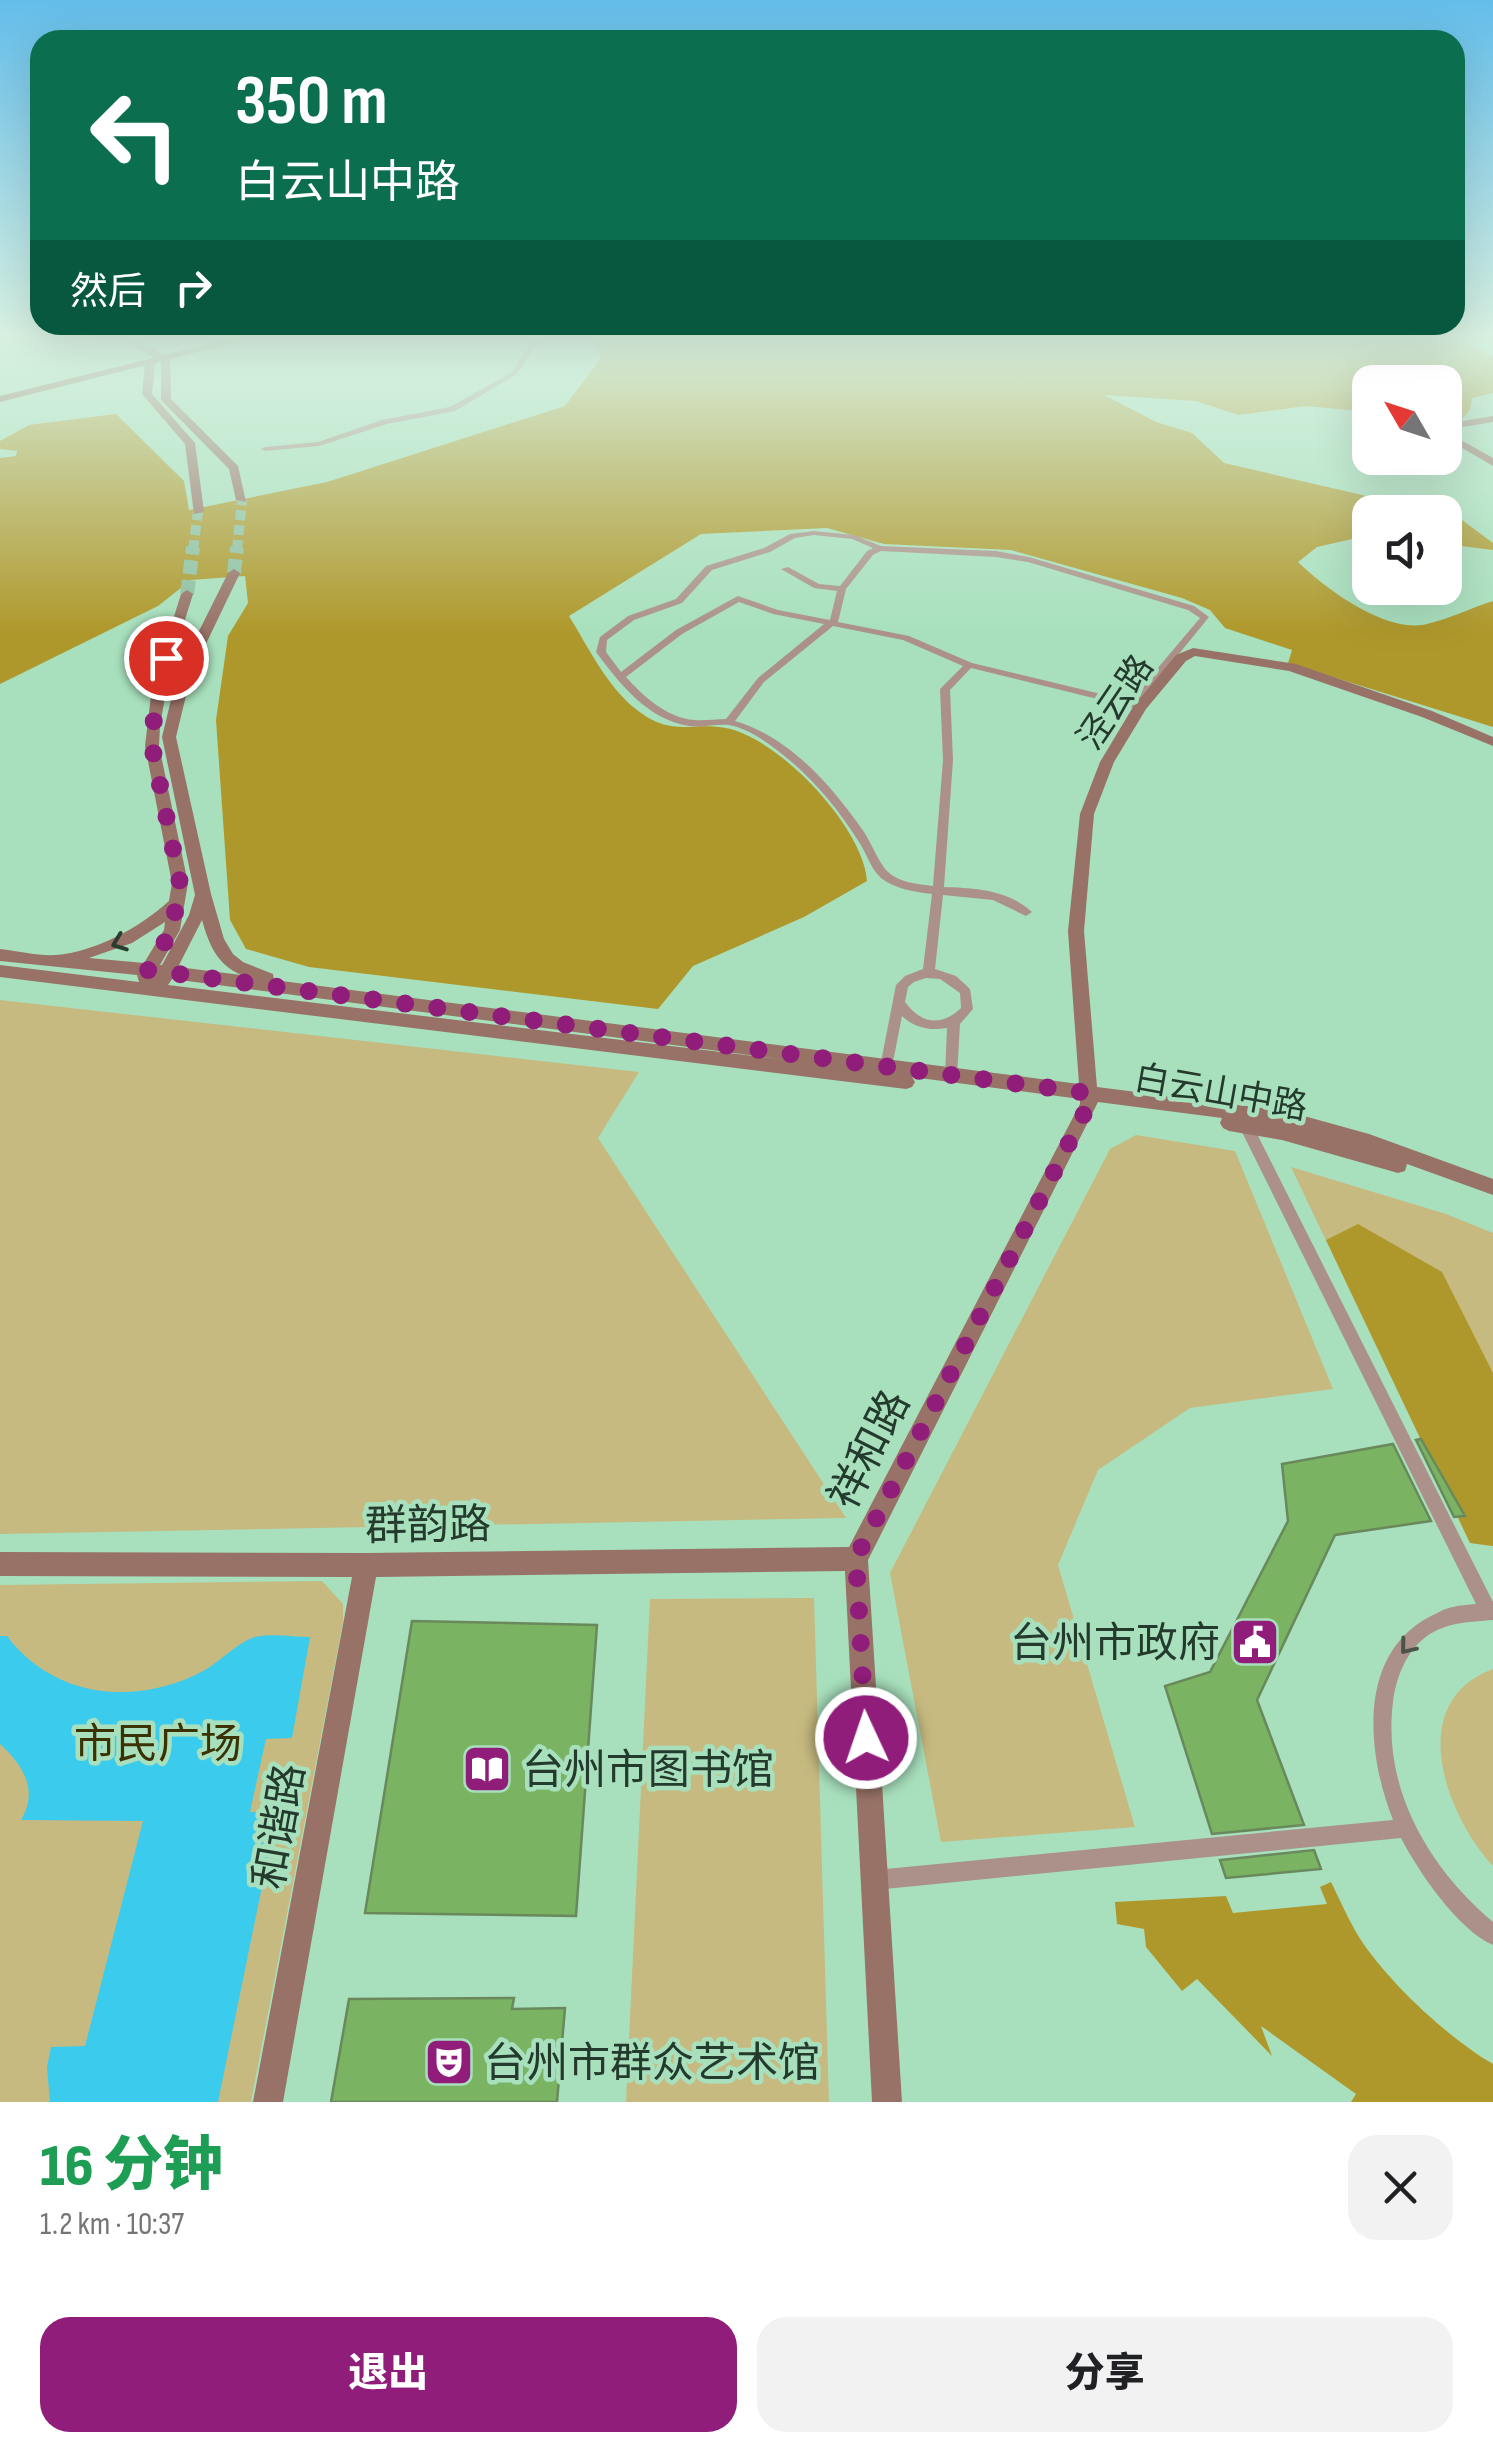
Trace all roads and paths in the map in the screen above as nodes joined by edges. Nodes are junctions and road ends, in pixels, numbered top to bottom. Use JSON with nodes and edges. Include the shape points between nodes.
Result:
{"nodes":[{"id":1,"x":184,"y":436,"type":"edge"},
{"id":2,"x":202,"y":436,"type":"edge"},
{"id":3,"x":343,"y":436,"type":"edge"},
{"id":4,"x":1462,"y":442,"type":"edge"},
{"id":5,"x":265,"y":449,"type":"dead end"},
{"id":6,"x":1493,"y":463,"type":"edge"},
{"id":7,"x":242,"y":500,"type":"tunnel mouth"},
{"id":8,"x":198,"y":512,"type":"tunnel mouth"},
{"id":9,"x":880,"y":548,"type":"junction"},
{"id":10,"x":785,"y":569,"type":"dead end"},
{"id":11,"x":234,"y":573,"type":"tunnel mouth"},
{"id":12,"x":842,"y":589,"type":"junction"},
{"id":13,"x":187,"y":594,"type":"tunnel mouth"},
{"id":14,"x":834,"y":621,"type":"junction"},
{"id":15,"x":969,"y":665,"type":"junction"},
{"id":16,"x":620,"y":677,"type":"junction"},
{"id":17,"x":1137,"y":705,"type":"junction"},
{"id":18,"x":730,"y":722,"type":"junction"},
{"id":19,"x":1493,"y":742,"type":"edge"},
{"id":20,"x":936,"y":888,"type":"junction"},
{"id":21,"x":203,"y":895,"type":"junction"},
{"id":22,"x":177,"y":904,"type":"junction"},
{"id":23,"x":1026,"y":912,"type":"dead end"},
{"id":24,"x":0,"y":955,"type":"edge"},
{"id":25,"x":51,"y":961,"type":"junction"},
{"id":26,"x":0,"y":971,"type":"edge"},
{"id":27,"x":158,"y":971,"type":"junction"},
{"id":28,"x":929,"y":973,"type":"junction"},
{"id":29,"x":136,"y":988,"type":"junction"},
{"id":30,"x":157,"y":990,"type":"junction"},
{"id":31,"x":360,"y":1000,"type":"junction"},
{"id":32,"x":899,"y":1002,"type":"junction"},
{"id":33,"x":954,"y":1022,"type":"junction"},
{"id":34,"x":886,"y":1068,"type":"junction"},
{"id":35,"x":952,"y":1076,"type":"junction"},
{"id":36,"x":1089,"y":1099,"type":"junction"},
{"id":37,"x":1246,"y":1126,"type":"junction"},
{"id":38,"x":1493,"y":1187,"type":"edge"},
{"id":39,"x":1493,"y":1198,"type":"edge"},
{"id":40,"x":856,"y":1558,"type":"junction"},
{"id":41,"x":0,"y":1564,"type":"edge"},
{"id":42,"x":366,"y":1565,"type":"junction"},
{"id":43,"x":1491,"y":1610,"type":"edge"},
{"id":44,"x":1406,"y":1828,"type":"junction"},
{"id":45,"x":874,"y":1880,"type":"junction"},
{"id":46,"x":1493,"y":1934,"type":"edge"},
{"id":47,"x":268,"y":2102,"type":"edge"},
{"id":48,"x":887,"y":2102,"type":"edge"}],
"edges":[{"from":1,"to":8,"type":"main road"},
{"from":2,"to":7,"type":"main road","via":[[234,468]]},
{"from":3,"to":5,"type":"street"},
{"from":4,"to":6,"type":"main road"},
{"from":9,"to":12,"type":"street"},
{"from":9,"to":16,"type":"street","via":[[854,536],[814,533],[709,568],[678,601],[631,618],[603,638],[600,652]]},
{"from":9,"to":17,"type":"street","via":[[1030,560],[1191,608],[1205,618]]},
{"from":10,"to":12,"type":"street","via":[[817,586]]},
{"from":11,"to":21,"type":"main road","via":[[184,676],[169,738]]},
{"from":12,"to":14,"type":"street"},
{"from":13,"to":22,"type":"main road","via":[[156,689],[152,725],[180,883]]},
{"from":14,"to":15,"type":"street","via":[[920,642]]},
{"from":14,"to":16,"type":"street","via":[[738,599],[679,632]]},
{"from":14,"to":18,"type":"street","via":[[761,680]]},
{"from":15,"to":17,"type":"street"},
{"from":15,"to":20,"type":"street","via":[[945,689],[946,825]]},
{"from":16,"to":18,"type":"street","via":[[668,715],[690,724]]},
{"from":17,"to":19,"type":"main road","name":"泾云路","via":[[1192,652],[1291,667]]},
{"from":17,"to":36,"type":"main road","name":"泾云路","via":[[1086,814],[1080,862],[1076,931]]},
{"from":18,"to":20,"type":"street","via":[[774,743],[822,787],[893,881]]},
{"from":20,"to":23,"type":"street","via":[[986,894]]},
{"from":20,"to":28,"type":"street"},
{"from":21,"to":27,"type":"main road","via":[[197,915]]},
{"from":21,"to":31,"type":"main road","via":[[215,942],[238,969]]},
{"from":22,"to":25,"type":"main road","one_way":true,"via":[[125,942]]},
{"from":22,"to":27,"type":"main road"},
{"from":24,"to":25,"type":"main road","name":"白云山中路"},
{"from":25,"to":27,"type":"main road","name":"白云山中路"},
{"from":26,"to":29,"type":"main road","name":"白云山中路"},
{"from":27,"to":29,"type":"main road"},
{"from":27,"to":30,"type":"main road"},
{"from":27,"to":31,"type":"main road","name":"白云山中路"},
{"from":28,"to":32,"type":"street","via":[[908,979]]},
{"from":28,"to":33,"type":"street","via":[[951,978],[966,992],[967,1009]]},
{"from":29,"to":30,"type":"main road","name":"白云山中路"},
{"from":30,"to":36,"type":"main road","name":"白云山中路"},
{"from":31,"to":34,"type":"main road","name":"白云山中路"},
{"from":32,"to":33,"type":"street","via":[[920,1023]]},
{"from":32,"to":34,"type":"street"},
{"from":33,"to":35,"type":"street"},
{"from":34,"to":35,"type":"main road","name":"白云山中路"},
{"from":35,"to":36,"type":"main road","name":"白云山中路"},
{"from":36,"to":37,"type":"main road","name":"白云山中路"},
{"from":36,"to":38,"type":"main road","name":"白云山中路","via":[[1286,1118]]},
{"from":36,"to":40,"type":"main road","name":"祥和路"},
{"from":37,"to":39,"type":"main road","name":"白云山中路","via":[[1382,1159]]},
{"from":37,"to":43,"type":"street"},
{"from":40,"to":42,"type":"main road","name":"群韵路"},
{"from":40,"to":45,"type":"main road","name":"祥和路"},
{"from":41,"to":42,"type":"main road","name":"群韵路"},
{"from":42,"to":47,"type":"main road","name":"和谐路"},
{"from":43,"to":44,"type":"street","one_way":true,"via":[[1462,1612],[1418,1633],[1389,1672],[1381,1744]]},
{"from":44,"to":45,"type":"street"},
{"from":44,"to":46,"type":"street","via":[[1447,1891]]},
{"from":45,"to":48,"type":"main road","name":"祥和路"}]}
